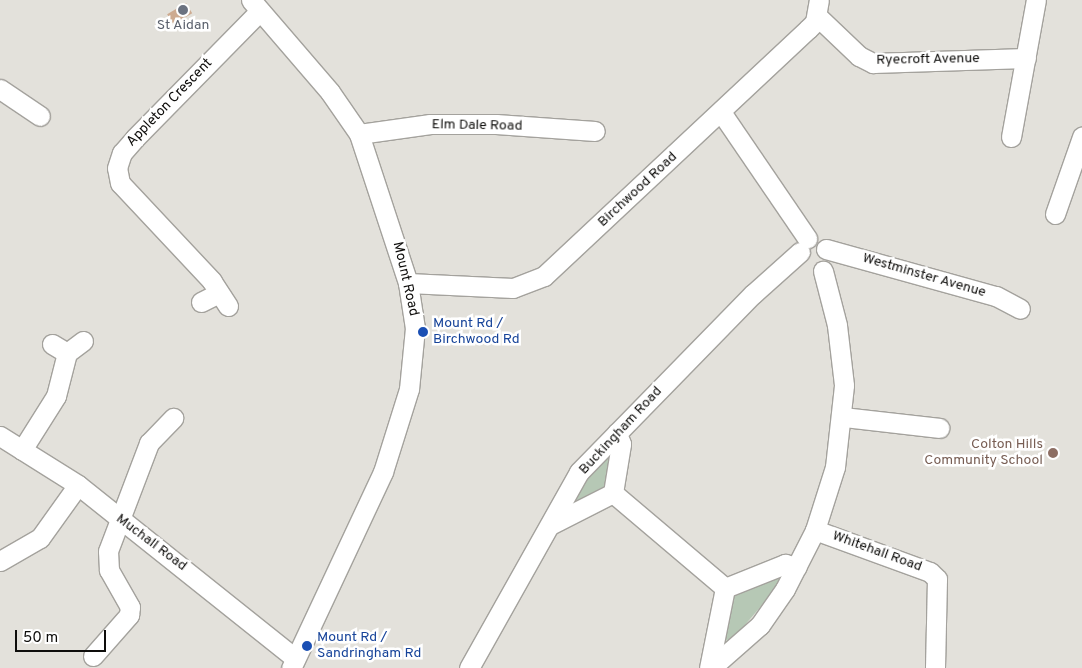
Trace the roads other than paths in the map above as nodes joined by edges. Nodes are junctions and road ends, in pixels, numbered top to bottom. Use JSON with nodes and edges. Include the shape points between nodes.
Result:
{"nodes":[{"id":1,"x":1036,"y":0,"type":"edge"},
{"id":2,"x":255,"y":6,"type":"edge"},
{"id":3,"x":818,"y":8,"type":"edge"},
{"id":4,"x":1026,"y":58,"type":"junction"},
{"id":5,"x":0,"y":88,"type":"edge"},
{"id":6,"x":721,"y":112,"type":"junction"},
{"id":7,"x":40,"y":116,"type":"dead end"},
{"id":8,"x":595,"y":131,"type":"dead end"},
{"id":9,"x":359,"y":134,"type":"junction"},
{"id":10,"x":1011,"y":136,"type":"dead end"},
{"id":11,"x":1082,"y":137,"type":"edge"},
{"id":12,"x":1055,"y":214,"type":"dead end"},
{"id":13,"x":803,"y":245,"type":"junction"},
{"id":14,"x":826,"y":249,"type":"junction"},
{"id":15,"x":822,"y":271,"type":"junction"},
{"id":16,"x":408,"y":283,"type":"junction"},
{"id":17,"x":202,"y":302,"type":"dead end"},
{"id":18,"x":1020,"y":309,"type":"dead end"},
{"id":19,"x":83,"y":340,"type":"dead end"},
{"id":20,"x":843,"y":417,"type":"junction"},
{"id":21,"x":173,"y":418,"type":"dead end"},
{"id":22,"x":939,"y":428,"type":"dead end"},
{"id":23,"x":617,"y":433,"type":"junction"},
{"id":24,"x":0,"y":436,"type":"edge"},
{"id":25,"x":22,"y":450,"type":"junction"},
{"id":26,"x":78,"y":485,"type":"junction"},
{"id":27,"x":612,"y":493,"type":"junction"},
{"id":28,"x":120,"y":520,"type":"junction"},
{"id":29,"x":550,"y":525,"type":"junction"},
{"id":30,"x":815,"y":530,"type":"junction"},
{"id":31,"x":0,"y":560,"type":"edge"},
{"id":32,"x":797,"y":567,"type":"junction"},
{"id":33,"x":725,"y":588,"type":"junction"},
{"id":34,"x":93,"y":656,"type":"dead end"},
{"id":35,"x":293,"y":663,"type":"edge"},
{"id":36,"x":469,"y":668,"type":"edge"},
{"id":37,"x":710,"y":668,"type":"edge"},
{"id":38,"x":934,"y":668,"type":"edge"}],
"edges":[{"from":1,"to":4,"type":"street"},
{"from":2,"to":9,"type":"street","name":"Mount Road","via":[[330,92]]},
{"from":2,"to":17,"type":"street","name":"Appleton Crescent","via":[[122,153],[117,168],[120,183],[224,299]]},
{"from":3,"to":4,"type":"street","name":"Ryecroft Avenue","via":[[859,56],[873,63]]},
{"from":3,"to":6,"type":"street","name":"Birchwood Road","via":[[808,29]]},
{"from":4,"to":10,"type":"street"},
{"from":5,"to":7,"type":"street"},
{"from":6,"to":13,"type":"street"},
{"from":6,"to":16,"type":"street","name":"Birchwood Road","via":[[544,276],[513,288]]},
{"from":8,"to":9,"type":"street","name":"Elm Dale Road","via":[[440,124]]},
{"from":9,"to":16,"type":"street","name":"Mount Road"},
{"from":11,"to":12,"type":"street"},
{"from":13,"to":14,"type":"street","name":"Westminster Avenue","via":[[821,241]]},
{"from":13,"to":15,"type":"street","via":[[809,268]]},
{"from":13,"to":23,"type":"street","name":"Buckingham Road"},
{"from":14,"to":15,"type":"street","via":[[828,263]]},
{"from":14,"to":18,"type":"street","name":"Westminster Avenue","via":[[996,296]]},
{"from":15,"to":20,"type":"street","via":[[837,325]]},
{"from":16,"to":35,"type":"street","name":"Mount Road","via":[[416,344],[402,417],[379,482]]},
{"from":19,"to":25,"type":"street","via":[[60,348],[56,396]]},
{"from":20,"to":22,"type":"street"},
{"from":20,"to":30,"type":"street","via":[[835,467]]},
{"from":21,"to":28,"type":"street","via":[[149,443]]},
{"from":23,"to":27,"type":"street","via":[[621,444]]},
{"from":23,"to":29,"type":"street","name":"Buckingham Road","via":[[579,472]]},
{"from":24,"to":25,"type":"street","name":"Muchall Road"},
{"from":25,"to":26,"type":"street","name":"Muchall Road"},
{"from":26,"to":28,"type":"street","name":"Muchall Road"},
{"from":26,"to":31,"type":"street","via":[[40,538]]},
{"from":27,"to":29,"type":"street"},
{"from":27,"to":33,"type":"street"},
{"from":28,"to":34,"type":"street","via":[[108,551],[110,570],[130,607],[129,615]]},
{"from":28,"to":35,"type":"street","name":"Muchall Road","via":[[218,594]]},
{"from":29,"to":36,"type":"street","name":"Buckingham Road"},
{"from":30,"to":32,"type":"street"},
{"from":30,"to":38,"type":"street","name":"Whitehall Road","via":[[930,572],[937,579]]},
{"from":32,"to":33,"type":"street","via":[[785,564]]},
{"from":32,"to":37,"type":"street","via":[[760,625]]},
{"from":33,"to":37,"type":"street"}]}
